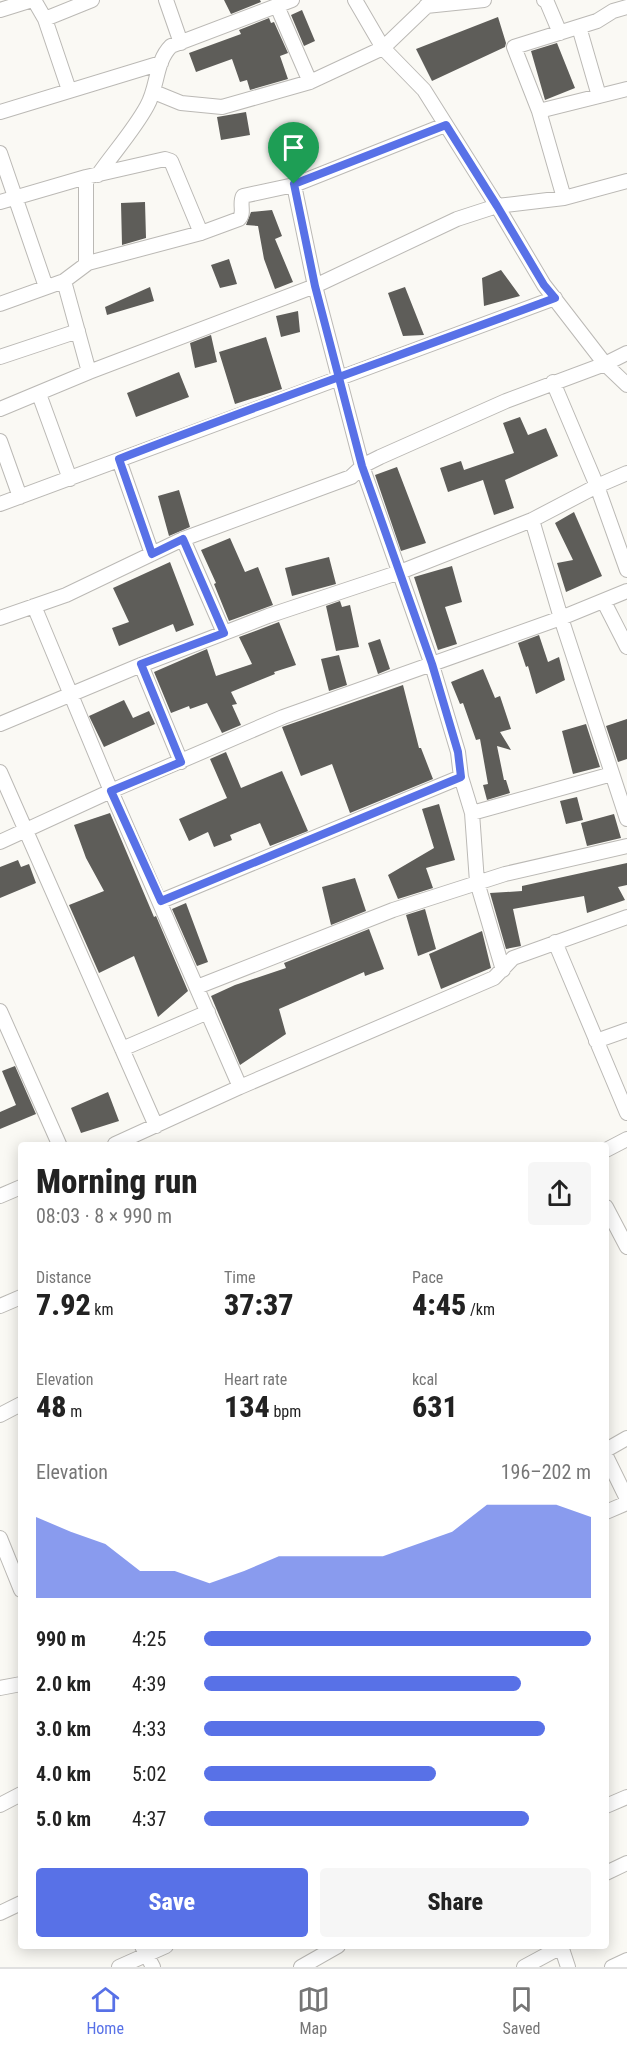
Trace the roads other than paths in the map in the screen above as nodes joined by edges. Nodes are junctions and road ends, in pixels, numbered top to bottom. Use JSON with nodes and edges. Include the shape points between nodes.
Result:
{"nodes":[{"id":1,"x":33,"y":0,"type":"edge"},
{"id":2,"x":92,"y":0,"type":"edge"},
{"id":3,"x":166,"y":0,"type":"edge"},
{"id":4,"x":292,"y":0,"type":"edge"},
{"id":5,"x":484,"y":0,"type":"edge"},
{"id":6,"x":544,"y":0,"type":"edge"},
{"id":7,"x":357,"y":1,"type":"edge"},
{"id":8,"x":430,"y":3,"type":"edge"},
{"id":9,"x":277,"y":6,"type":"junction"},
{"id":10,"x":627,"y":7,"type":"edge"},
{"id":11,"x":0,"y":10,"type":"edge"},
{"id":12,"x":45,"y":19,"type":"junction"},
{"id":13,"x":579,"y":27,"type":"junction"},
{"id":14,"x":560,"y":33,"type":"junction"},
{"id":15,"x":181,"y":43,"type":"junction"},
{"id":16,"x":383,"y":48,"type":"junction"},
{"id":17,"x":161,"y":63,"type":"junction"},
{"id":18,"x":310,"y":82,"type":"junction"},
{"id":19,"x":69,"y":90,"type":"junction"},
{"id":20,"x":627,"y":90,"type":"edge"},
{"id":21,"x":154,"y":92,"type":"junction"},
{"id":22,"x":600,"y":96,"type":"junction"},
{"id":23,"x":539,"y":111,"type":"junction"},
{"id":24,"x":0,"y":112,"type":"edge"},
{"id":25,"x":446,"y":125,"type":"junction"},
{"id":26,"x":0,"y":153,"type":"edge"},
{"id":27,"x":92,"y":176,"type":"junction"},
{"id":28,"x":627,"y":181,"type":"edge"},
{"id":29,"x":294,"y":184,"type":"junction"},
{"id":30,"x":15,"y":197,"type":"junction"},
{"id":31,"x":564,"y":198,"type":"junction"},
{"id":32,"x":0,"y":202,"type":"edge"},
{"id":33,"x":497,"y":206,"type":"junction"},
{"id":34,"x":201,"y":233,"type":"junction"},
{"id":35,"x":88,"y":263,"type":"junction"},
{"id":36,"x":64,"y":281,"type":"junction"},
{"id":37,"x":315,"y":286,"type":"junction"},
{"id":38,"x":45,"y":287,"type":"junction"},
{"id":39,"x":555,"y":298,"type":"junction"},
{"id":40,"x":0,"y":304,"type":"edge"},
{"id":41,"x":78,"y":331,"type":"junction"},
{"id":42,"x":627,"y":353,"type":"edge"},
{"id":43,"x":0,"y":357,"type":"edge"},
{"id":44,"x":605,"y":364,"type":"junction"},
{"id":45,"x":89,"y":372,"type":"junction"},
{"id":46,"x":339,"y":378,"type":"junction"},
{"id":47,"x":553,"y":382,"type":"junction"},
{"id":48,"x":627,"y":385,"type":"edge"},
{"id":49,"x":39,"y":394,"type":"junction"},
{"id":50,"x":0,"y":409,"type":"edge"},
{"id":51,"x":0,"y":441,"type":"edge"},
{"id":52,"x":119,"y":459,"type":"junction"},
{"id":53,"x":362,"y":466,"type":"junction"},
{"id":54,"x":627,"y":473,"type":"edge"},
{"id":55,"x":70,"y":479,"type":"junction"},
{"id":56,"x":597,"y":486,"type":"junction"},
{"id":57,"x":20,"y":497,"type":"junction"},
{"id":58,"x":0,"y":504,"type":"edge"},
{"id":59,"x":532,"y":520,"type":"junction"},
{"id":60,"x":183,"y":539,"type":"junction"},
{"id":61,"x":152,"y":554,"type":"junction"},
{"id":62,"x":627,"y":570,"type":"edge"},
{"id":63,"x":400,"y":572,"type":"junction"},
{"id":64,"x":627,"y":591,"type":"edge"},
{"id":65,"x":604,"y":602,"type":"junction"},
{"id":66,"x":34,"y":606,"type":"junction"},
{"id":67,"x":0,"y":618,"type":"edge"},
{"id":68,"x":561,"y":618,"type":"junction"},
{"id":69,"x":224,"y":633,"type":"junction"},
{"id":70,"x":627,"y":647,"type":"edge"},
{"id":71,"x":141,"y":664,"type":"junction"},
{"id":72,"x":432,"y":664,"type":"junction"},
{"id":73,"x":70,"y":694,"type":"junction"},
{"id":74,"x":0,"y":724,"type":"edge"},
{"id":75,"x":181,"y":762,"type":"junction"},
{"id":76,"x":0,"y":772,"type":"edge"},
{"id":77,"x":612,"y":774,"type":"junction"},
{"id":78,"x":461,"y":777,"type":"junction"},
{"id":79,"x":111,"y":791,"type":"junction"},
{"id":80,"x":472,"y":813,"type":"junction"},
{"id":81,"x":627,"y":819,"type":"edge"},
{"id":82,"x":25,"y":832,"type":"junction"},
{"id":83,"x":0,"y":842,"type":"edge"},
{"id":84,"x":627,"y":846,"type":"edge"},
{"id":85,"x":477,"y":882,"type":"junction"},
{"id":86,"x":161,"y":901,"type":"junction"},
{"id":87,"x":627,"y":917,"type":"edge"},
{"id":88,"x":555,"y":942,"type":"junction"},
{"id":89,"x":503,"y":970,"type":"junction"},
{"id":90,"x":197,"y":987,"type":"junction"},
{"id":91,"x":0,"y":1011,"type":"edge"},
{"id":92,"x":208,"y":1012,"type":"junction"},
{"id":93,"x":627,"y":1030,"type":"edge"},
{"id":94,"x":596,"y":1041,"type":"junction"},
{"id":95,"x":122,"y":1049,"type":"junction"},
{"id":96,"x":240,"y":1087,"type":"junction"},
{"id":97,"x":627,"y":1113,"type":"edge"},
{"id":98,"x":156,"y":1126,"type":"junction"},
{"id":99,"x":627,"y":1139,"type":"edge"},
{"id":100,"x":58,"y":1142,"type":"edge"},
{"id":101,"x":120,"y":1142,"type":"edge"},
{"id":102,"x":609,"y":1148,"type":"edge"},
{"id":103,"x":18,"y":1188,"type":"edge"},
{"id":104,"x":0,"y":1196,"type":"edge"},
{"id":105,"x":609,"y":1213,"type":"edge"},
{"id":106,"x":627,"y":1247,"type":"edge"},
{"id":107,"x":18,"y":1297,"type":"edge"},
{"id":108,"x":0,"y":1306,"type":"edge"},
{"id":109,"x":18,"y":1406,"type":"edge"},
{"id":110,"x":0,"y":1415,"type":"edge"},
{"id":111,"x":627,"y":1438,"type":"edge"},
{"id":112,"x":609,"y":1447,"type":"edge"},
{"id":113,"x":609,"y":1453,"type":"edge"},
{"id":114,"x":627,"y":1501,"type":"edge"},
{"id":115,"x":609,"y":1510,"type":"edge"},
{"id":116,"x":0,"y":1538,"type":"edge"},
{"id":117,"x":18,"y":1583,"type":"edge"},
{"id":118,"x":18,"y":1684,"type":"edge"},
{"id":119,"x":0,"y":1688,"type":"edge"},
{"id":120,"x":18,"y":1796,"type":"edge"},
{"id":121,"x":627,"y":1797,"type":"edge"},
{"id":122,"x":0,"y":1805,"type":"edge"},
{"id":123,"x":609,"y":1805,"type":"edge"},
{"id":124,"x":627,"y":1863,"type":"edge"},
{"id":125,"x":609,"y":1872,"type":"edge"},
{"id":126,"x":18,"y":1904,"type":"edge"},
{"id":127,"x":0,"y":1913,"type":"edge"},
{"id":128,"x":160,"y":1949,"type":"edge"},
{"id":129,"x":333,"y":1949,"type":"edge"},
{"id":130,"x":556,"y":1949,"type":"edge"},
{"id":131,"x":562,"y":1949,"type":"edge"},
{"id":132,"x":147,"y":1956,"type":"edge"},
{"id":133,"x":627,"y":1960,"type":"edge"},
{"id":134,"x":119,"y":1967,"type":"edge"},
{"id":135,"x":302,"y":1967,"type":"edge"},
{"id":136,"x":524,"y":1967,"type":"edge"},
{"id":137,"x":568,"y":1967,"type":"edge"},
{"id":138,"x":612,"y":1967,"type":"edge"}],
"edges":[{"from":1,"to":11,"type":"street"},
{"from":1,"to":12,"type":"street"},
{"from":2,"to":12,"type":"street"},
{"from":3,"to":15,"type":"street"},
{"from":4,"to":9,"type":"street"},
{"from":5,"to":8,"type":"street"},
{"from":6,"to":14,"type":"street"},
{"from":7,"to":16,"type":"street"},
{"from":8,"to":16,"type":"street"},
{"from":9,"to":15,"type":"street"},
{"from":9,"to":18,"type":"street"},
{"from":10,"to":13,"type":"street"},
{"from":12,"to":19,"type":"street"},
{"from":13,"to":14,"type":"street"},
{"from":13,"to":22,"type":"street"},
{"from":14,"to":23,"type":"street","via":[[514,47]]},
{"from":15,"to":17,"type":"street","via":[[171,46]]},
{"from":16,"to":18,"type":"street"},
{"from":16,"to":25,"type":"street","via":[[424,90]]},
{"from":17,"to":19,"type":"street"},
{"from":17,"to":21,"type":"street"},
{"from":18,"to":21,"type":"street","via":[[222,107],[181,103]]},
{"from":19,"to":24,"type":"street"},
{"from":20,"to":22,"type":"street"},
{"from":21,"to":27,"type":"street","via":[[147,107]]},
{"from":22,"to":23,"type":"street"},
{"from":23,"to":31,"type":"street"},
{"from":25,"to":29,"type":"street"},
{"from":25,"to":33,"type":"street"},
{"from":26,"to":30,"type":"street"},
{"from":27,"to":30,"type":"street"},
{"from":27,"to":34,"type":"street","via":[[168,159]]},
{"from":27,"to":35,"type":"street"},
{"from":28,"to":31,"type":"street"},
{"from":29,"to":34,"type":"street","via":[[243,196],[241,218]]},
{"from":29,"to":37,"type":"street"},
{"from":30,"to":32,"type":"street"},
{"from":30,"to":38,"type":"street"},
{"from":31,"to":33,"type":"street"},
{"from":33,"to":37,"type":"street","via":[[457,219]]},
{"from":33,"to":39,"type":"street"},
{"from":34,"to":35,"type":"street"},
{"from":35,"to":36,"type":"street"},
{"from":36,"to":38,"type":"street"},
{"from":36,"to":41,"type":"street"},
{"from":37,"to":45,"type":"street"},
{"from":37,"to":46,"type":"street"},
{"from":38,"to":40,"type":"street"},
{"from":39,"to":44,"type":"street"},
{"from":39,"to":46,"type":"street"},
{"from":41,"to":43,"type":"street"},
{"from":41,"to":45,"type":"street"},
{"from":42,"to":44,"type":"street"},
{"from":44,"to":47,"type":"street"},
{"from":44,"to":48,"type":"street"},
{"from":45,"to":49,"type":"street"},
{"from":46,"to":52,"type":"street"},
{"from":46,"to":53,"type":"street"},
{"from":47,"to":53,"type":"street"},
{"from":47,"to":56,"type":"street"},
{"from":49,"to":50,"type":"street"},
{"from":49,"to":55,"type":"street"},
{"from":51,"to":57,"type":"street"},
{"from":52,"to":55,"type":"street"},
{"from":52,"to":61,"type":"street"},
{"from":53,"to":60,"type":"street","via":[[351,477]]},
{"from":53,"to":63,"type":"street"},
{"from":54,"to":56,"type":"street"},
{"from":55,"to":57,"type":"street"},
{"from":56,"to":59,"type":"street"},
{"from":56,"to":62,"type":"street"},
{"from":57,"to":58,"type":"street"},
{"from":59,"to":63,"type":"street"},
{"from":59,"to":68,"type":"street"},
{"from":60,"to":61,"type":"street"},
{"from":60,"to":69,"type":"street"},
{"from":61,"to":66,"type":"street"},
{"from":63,"to":69,"type":"street"},
{"from":63,"to":72,"type":"street"},
{"from":64,"to":65,"type":"street"},
{"from":65,"to":68,"type":"street"},
{"from":65,"to":70,"type":"street"},
{"from":66,"to":67,"type":"street"},
{"from":66,"to":73,"type":"street"},
{"from":68,"to":72,"type":"street"},
{"from":68,"to":77,"type":"street"},
{"from":69,"to":71,"type":"street"},
{"from":71,"to":73,"type":"street"},
{"from":71,"to":75,"type":"street"},
{"from":72,"to":75,"type":"street","via":[[284,717]]},
{"from":72,"to":78,"type":"street","via":[[458,752]]},
{"from":73,"to":74,"type":"street"},
{"from":73,"to":79,"type":"street"},
{"from":75,"to":79,"type":"street"},
{"from":76,"to":82,"type":"street"},
{"from":77,"to":80,"type":"street"},
{"from":77,"to":81,"type":"street"},
{"from":78,"to":80,"type":"street"},
{"from":78,"to":86,"type":"street"},
{"from":79,"to":82,"type":"street"},
{"from":79,"to":86,"type":"street"},
{"from":80,"to":85,"type":"street"},
{"from":82,"to":83,"type":"street"},
{"from":82,"to":95,"type":"street"},
{"from":84,"to":85,"type":"street"},
{"from":85,"to":89,"type":"street"},
{"from":85,"to":90,"type":"street","via":[[393,910]]},
{"from":86,"to":90,"type":"street"},
{"from":87,"to":88,"type":"street"},
{"from":88,"to":89,"type":"street","via":[[513,958]]},
{"from":88,"to":94,"type":"street"},
{"from":89,"to":96,"type":"street","via":[[494,978]]},
{"from":90,"to":92,"type":"street"},
{"from":91,"to":100,"type":"street"},
{"from":92,"to":95,"type":"street"},
{"from":92,"to":96,"type":"street"},
{"from":93,"to":94,"type":"street"},
{"from":94,"to":97,"type":"street"},
{"from":95,"to":98,"type":"street"},
{"from":96,"to":98,"type":"street"},
{"from":98,"to":101,"type":"street"},
{"from":99,"to":102,"type":"street"},
{"from":103,"to":104,"type":"street"},
{"from":105,"to":106,"type":"street"},
{"from":107,"to":108,"type":"street"},
{"from":109,"to":110,"type":"street"},
{"from":111,"to":112,"type":"street"},
{"from":113,"to":114,"type":"street"},
{"from":114,"to":115,"type":"street"},
{"from":116,"to":117,"type":"street"},
{"from":118,"to":119,"type":"street"},
{"from":120,"to":122,"type":"street"},
{"from":121,"to":123,"type":"street"},
{"from":124,"to":125,"type":"street"},
{"from":126,"to":127,"type":"street"},
{"from":128,"to":132,"type":"street"},
{"from":129,"to":135,"type":"street"},
{"from":130,"to":136,"type":"street"},
{"from":131,"to":137,"type":"street"},
{"from":132,"to":134,"type":"street"},
{"from":133,"to":138,"type":"street"}]}
